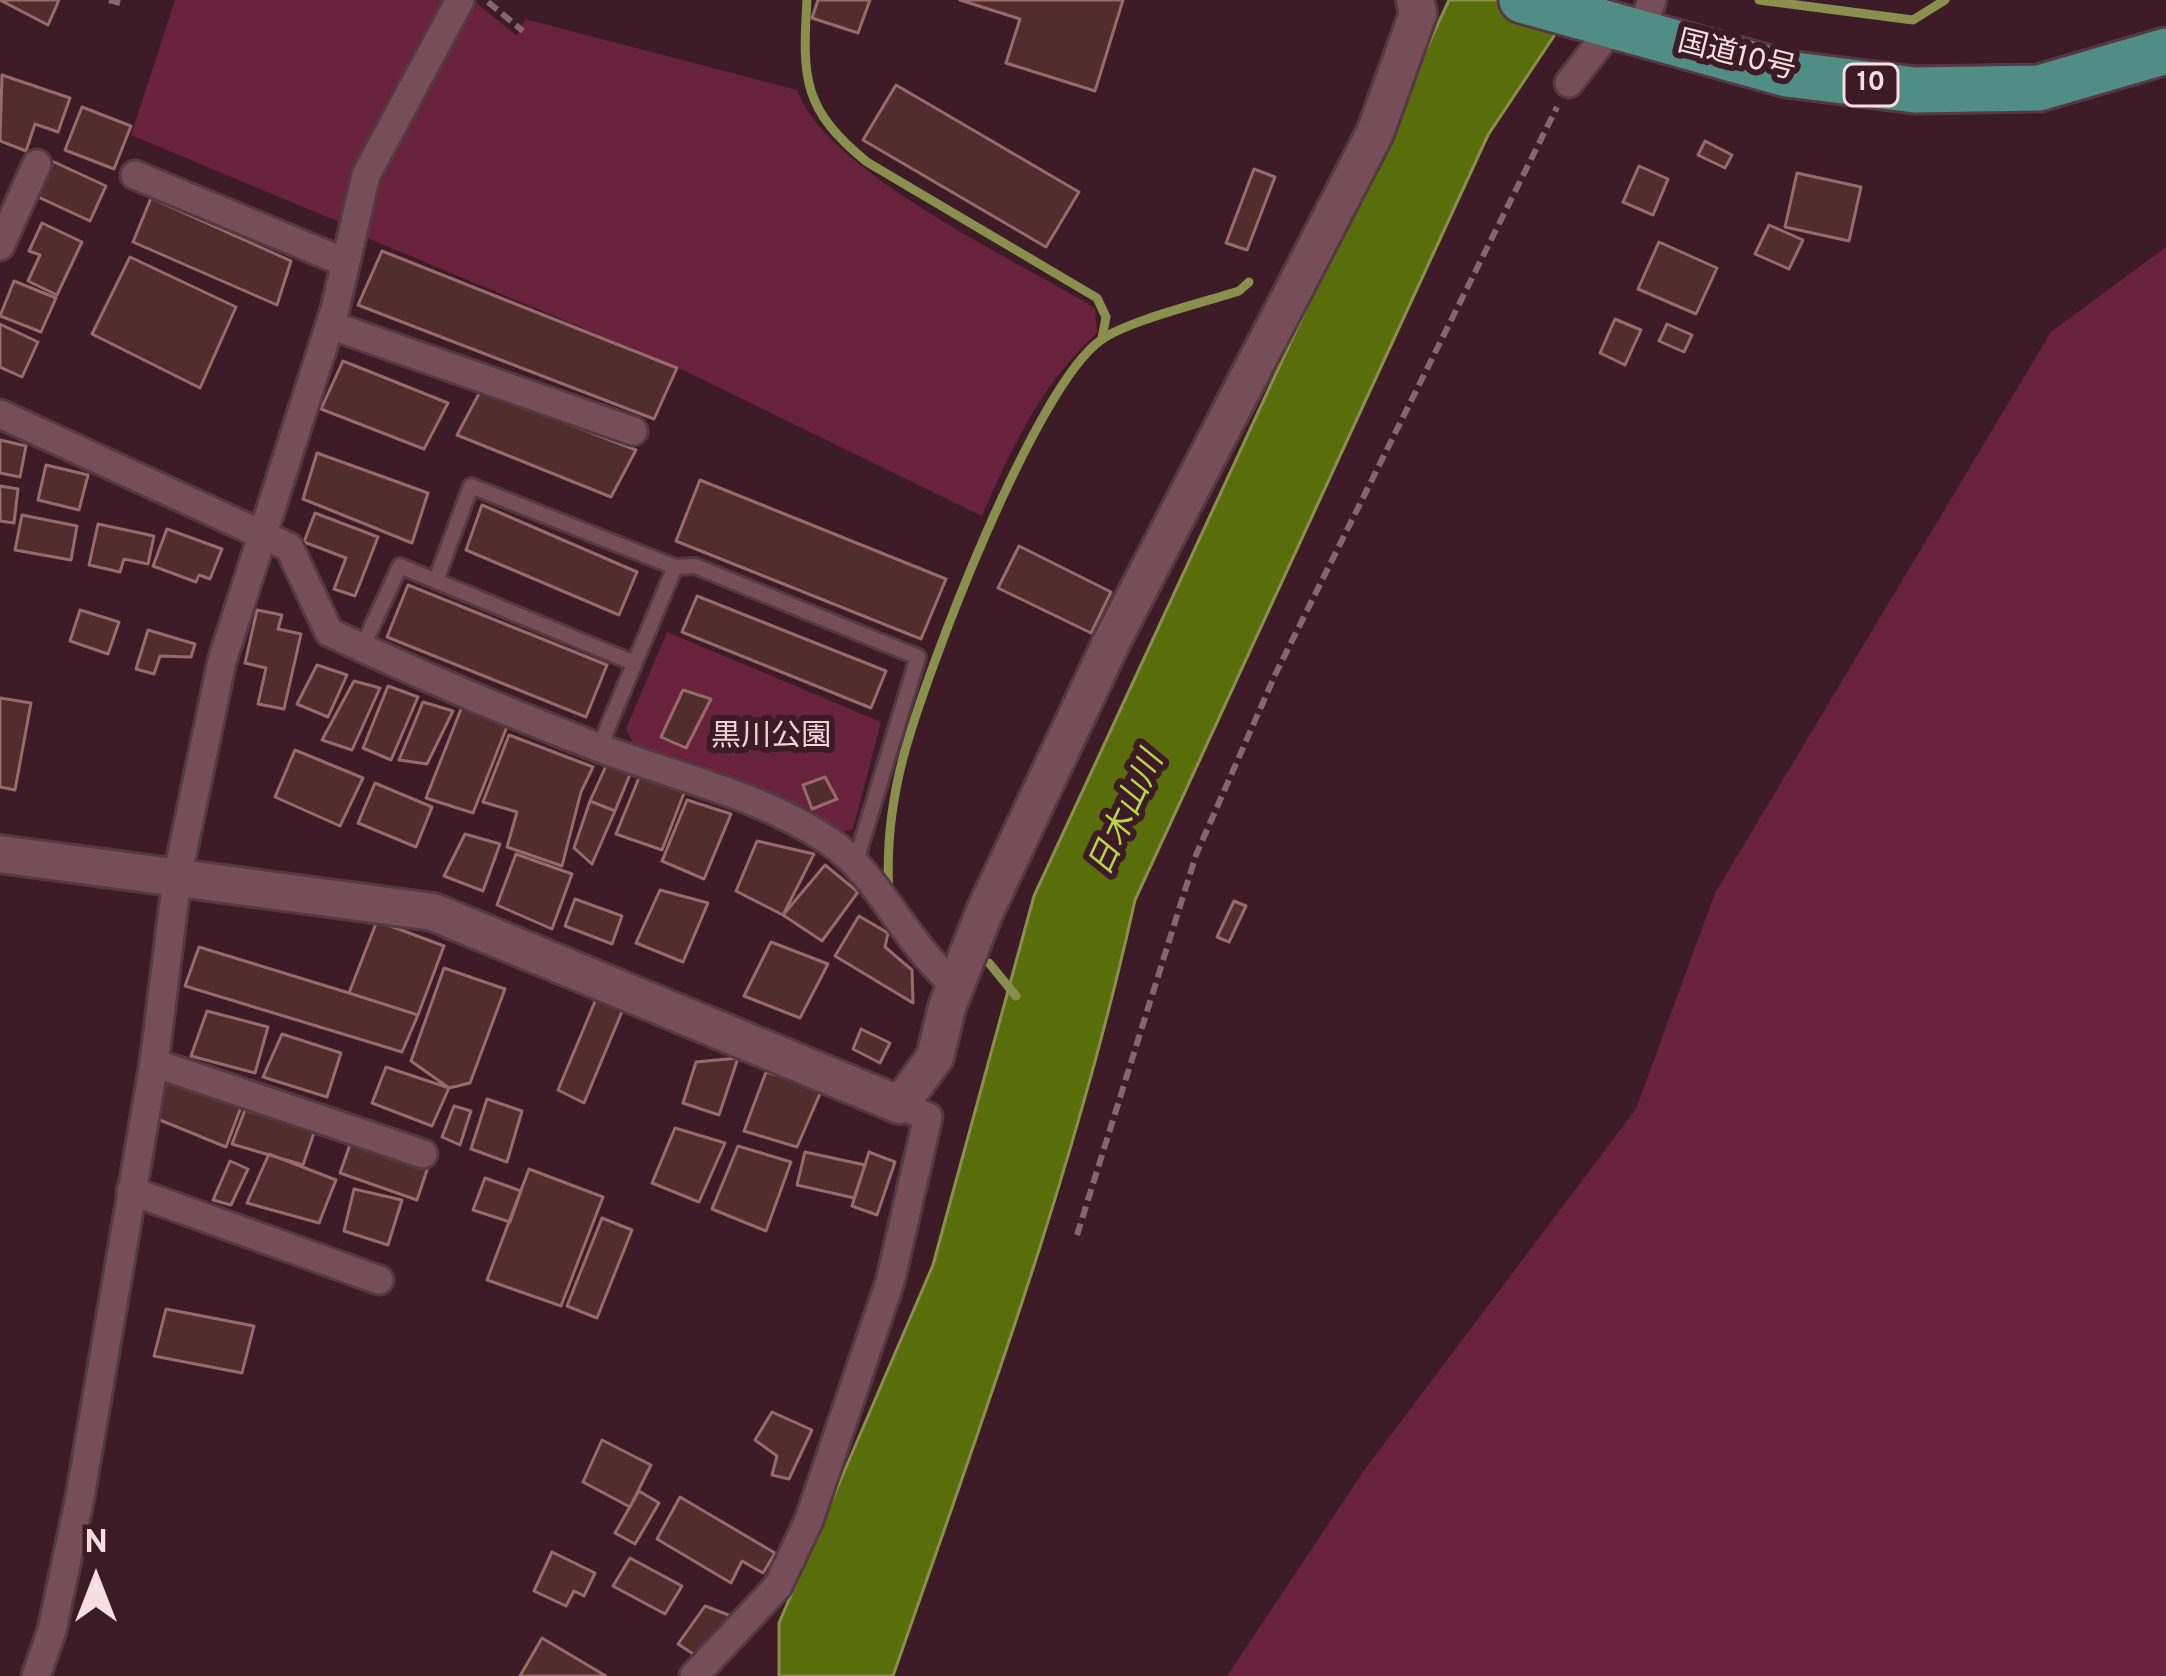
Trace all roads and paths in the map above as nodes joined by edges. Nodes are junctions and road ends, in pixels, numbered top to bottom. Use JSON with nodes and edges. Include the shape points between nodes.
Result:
{"nodes":[{"id":1,"x":109,"y":0,"type":"edge"},
{"id":2,"x":460,"y":0,"type":"edge"},
{"id":3,"x":485,"y":0,"type":"edge"},
{"id":4,"x":1415,"y":0,"type":"edge"},
{"id":5,"x":1522,"y":0,"type":"edge"},
{"id":6,"x":121,"y":3,"type":"dead end"},
{"id":7,"x":1621,"y":18,"type":"edge"},
{"id":8,"x":523,"y":31,"type":"dead end"},
{"id":9,"x":2166,"y":51,"type":"edge"},
{"id":10,"x":1570,"y":82,"type":"joint"},
{"id":11,"x":37,"y":164,"type":"dead end"},
{"id":12,"x":135,"y":175,"type":"dead end"},
{"id":13,"x":0,"y":246,"type":"edge"},
{"id":14,"x":344,"y":262,"type":"junction"},
{"id":15,"x":330,"y":325,"type":"junction"},
{"id":16,"x":0,"y":414,"type":"edge"},
{"id":17,"x":633,"y":431,"type":"dead end"},
{"id":18,"x":260,"y":530,"type":"junction"},
{"id":19,"x":675,"y":567,"type":"junction"},
{"id":20,"x":436,"y":580,"type":"junction"},
{"id":21,"x":362,"y":648,"type":"junction"},
{"id":22,"x":634,"y":663,"type":"junction"},
{"id":23,"x":598,"y":748,"type":"junction"},
{"id":24,"x":0,"y":854,"type":"edge"},
{"id":25,"x":856,"y":860,"type":"junction"},
{"id":26,"x":177,"y":878,"type":"junction"},
{"id":27,"x":955,"y":985,"type":"junction"},
{"id":28,"x":154,"y":1063,"type":"junction"},
{"id":29,"x":900,"y":1105,"type":"junction"},
{"id":30,"x":423,"y":1154,"type":"dead end"},
{"id":31,"x":131,"y":1191,"type":"junction"},
{"id":32,"x":1077,"y":1235,"type":"dead end"},
{"id":33,"x":379,"y":1280,"type":"dead end"},
{"id":34,"x":36,"y":1676,"type":"edge"},
{"id":35,"x":694,"y":1676,"type":"edge"}],
"edges":[{"from":1,"to":6,"type":"path"},
{"from":2,"to":14,"type":"street","via":[[366,175]]},
{"from":3,"to":8,"type":"path"},
{"from":4,"to":27,"type":"street","via":[[1418,14],[1376,133],[1121,622]]},
{"from":5,"to":7,"type":"highway","name":"国道10号","number":"10"},
{"from":7,"to":9,"type":"highway","name":"国道10号","number":"10","via":[[1787,74],[1915,90],[2038,88]]},
{"from":7,"to":10,"type":"street"},
{"from":10,"to":32,"type":"path","via":[[1275,675],[1196,856]]},
{"from":11,"to":13,"type":"street"},
{"from":12,"to":14,"type":"street"},
{"from":14,"to":15,"type":"street"},
{"from":15,"to":17,"type":"street"},
{"from":15,"to":18,"type":"street"},
{"from":16,"to":18,"type":"street"},
{"from":18,"to":21,"type":"street","via":[[289,547],[329,632]]},
{"from":18,"to":26,"type":"street","via":[[222,661]]},
{"from":19,"to":20,"type":"lane","via":[[471,486]]},
{"from":19,"to":22,"type":"lane"},
{"from":19,"to":25,"type":"lane","via":[[694,566],[918,657]]},
{"from":20,"to":21,"type":"lane","via":[[400,566]]},
{"from":20,"to":22,"type":"lane"},
{"from":21,"to":23,"type":"street"},
{"from":22,"to":23,"type":"lane"},
{"from":23,"to":25,"type":"street","via":[[763,806]]},
{"from":24,"to":26,"type":"street"},
{"from":25,"to":27,"type":"street","via":[[898,927]]},
{"from":26,"to":28,"type":"street"},
{"from":26,"to":29,"type":"street","via":[[433,912]]},
{"from":27,"to":29,"type":"street","via":[[935,1058]]},
{"from":28,"to":30,"type":"street"},
{"from":28,"to":31,"type":"street"},
{"from":29,"to":35,"type":"street","via":[[928,1117],[919,1176],[858,1388],[778,1586]]},
{"from":31,"to":33,"type":"street"},
{"from":31,"to":34,"type":"street","via":[[80,1498]]}]}
